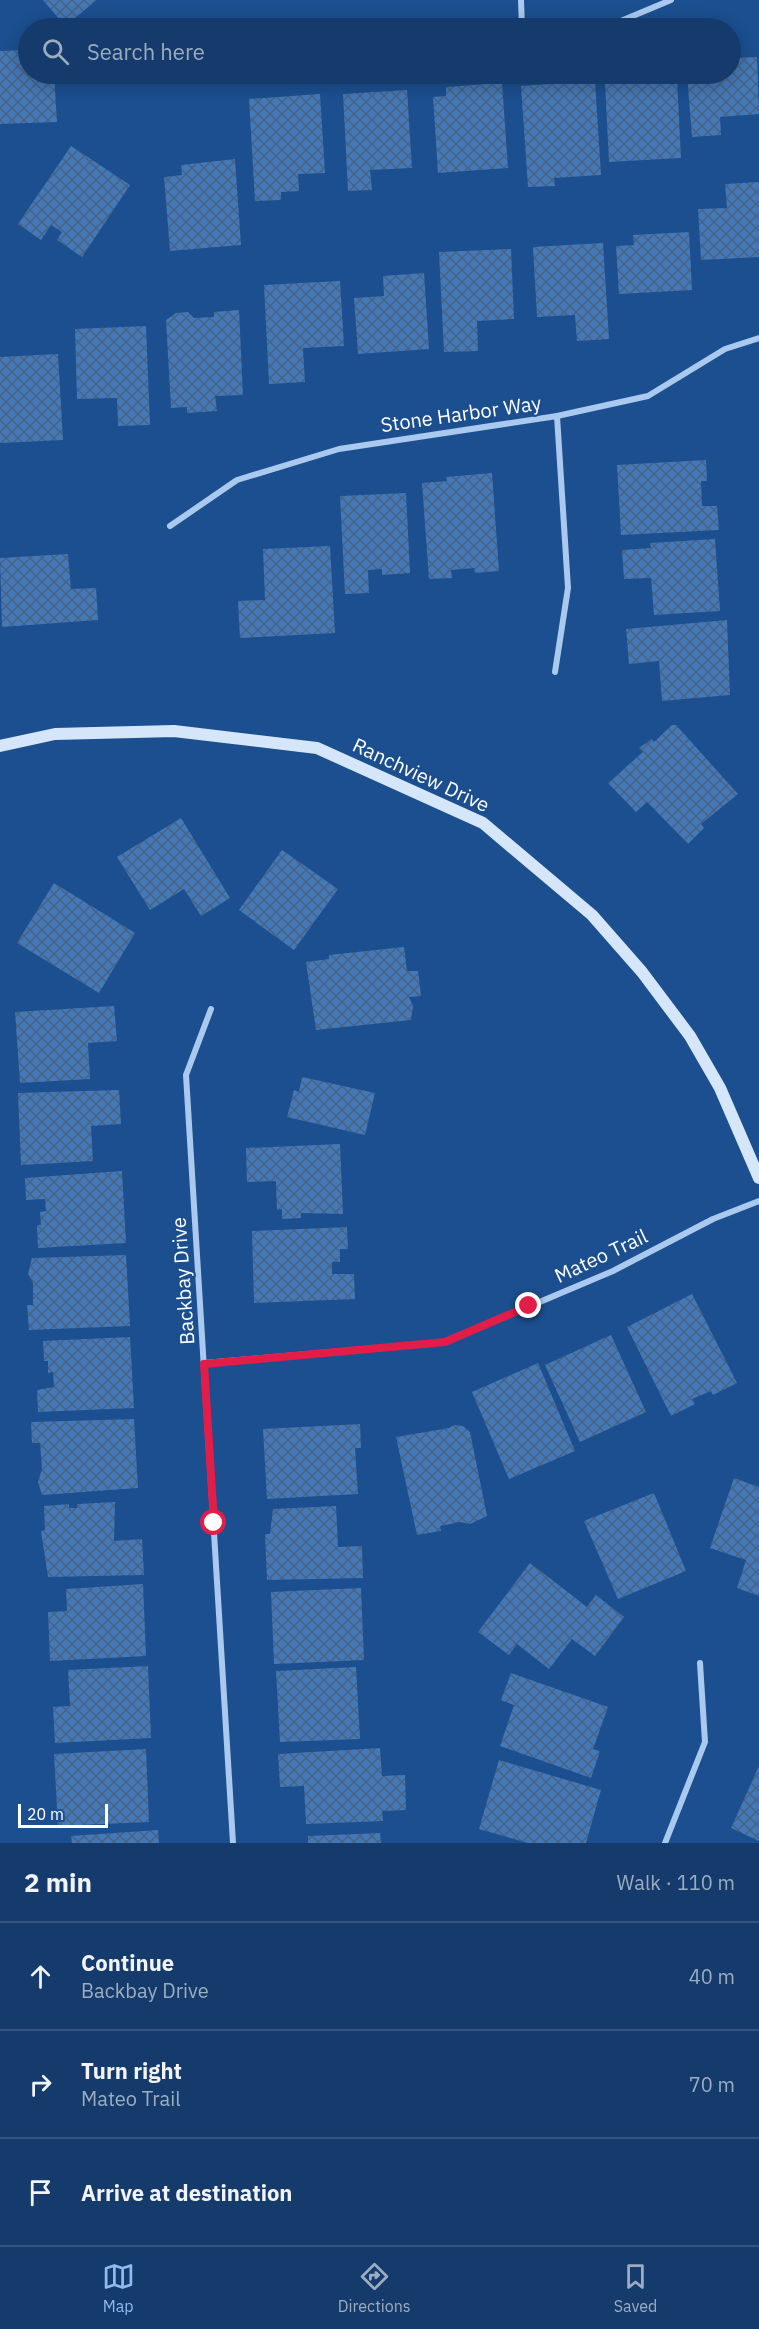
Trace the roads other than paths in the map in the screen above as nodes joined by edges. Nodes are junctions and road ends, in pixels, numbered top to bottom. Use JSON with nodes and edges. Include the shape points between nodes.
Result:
{"nodes":[{"id":1,"x":521,"y":0,"type":"edge"},
{"id":2,"x":672,"y":0,"type":"edge"},
{"id":3,"x":522,"y":18,"type":"edge"},
{"id":4,"x":628,"y":18,"type":"edge"},
{"id":5,"x":759,"y":338,"type":"edge"},
{"id":6,"x":557,"y":416,"type":"junction"},
{"id":7,"x":170,"y":526,"type":"dead end"},
{"id":8,"x":555,"y":672,"type":"dead end"},
{"id":9,"x":0,"y":746,"type":"edge"},
{"id":10,"x":211,"y":1009,"type":"dead end"},
{"id":11,"x":759,"y":1178,"type":"edge"},
{"id":12,"x":759,"y":1201,"type":"edge"},
{"id":13,"x":204,"y":1364,"type":"junction"},
{"id":14,"x":700,"y":1663,"type":"dead end"},
{"id":15,"x":233,"y":1843,"type":"edge"},
{"id":16,"x":665,"y":1843,"type":"edge"}],
"edges":[{"from":1,"to":3,"type":"street"},
{"from":2,"to":4,"type":"street"},
{"from":5,"to":6,"type":"street","name":"Stone Harbor Way","via":[[724,349],[648,396]]},
{"from":6,"to":7,"type":"street","name":"Stone Harbor Way","via":[[339,449],[237,480]]},
{"from":6,"to":8,"type":"street","via":[[568,588]]},
{"from":9,"to":11,"type":"street","name":"Ranchview Drive","via":[[55,734],[174,731],[317,748],[483,823],[592,915],[642,972],[690,1036],[720,1088]]},
{"from":10,"to":13,"type":"street","name":"Backbay Drive","via":[[186,1075]]},
{"from":12,"to":13,"type":"street","name":"Mateo Trail","via":[[713,1219],[613,1271],[445,1342]]},
{"from":13,"to":15,"type":"street","name":"Backbay Drive"},
{"from":14,"to":16,"type":"street","via":[[705,1742]]}]}
